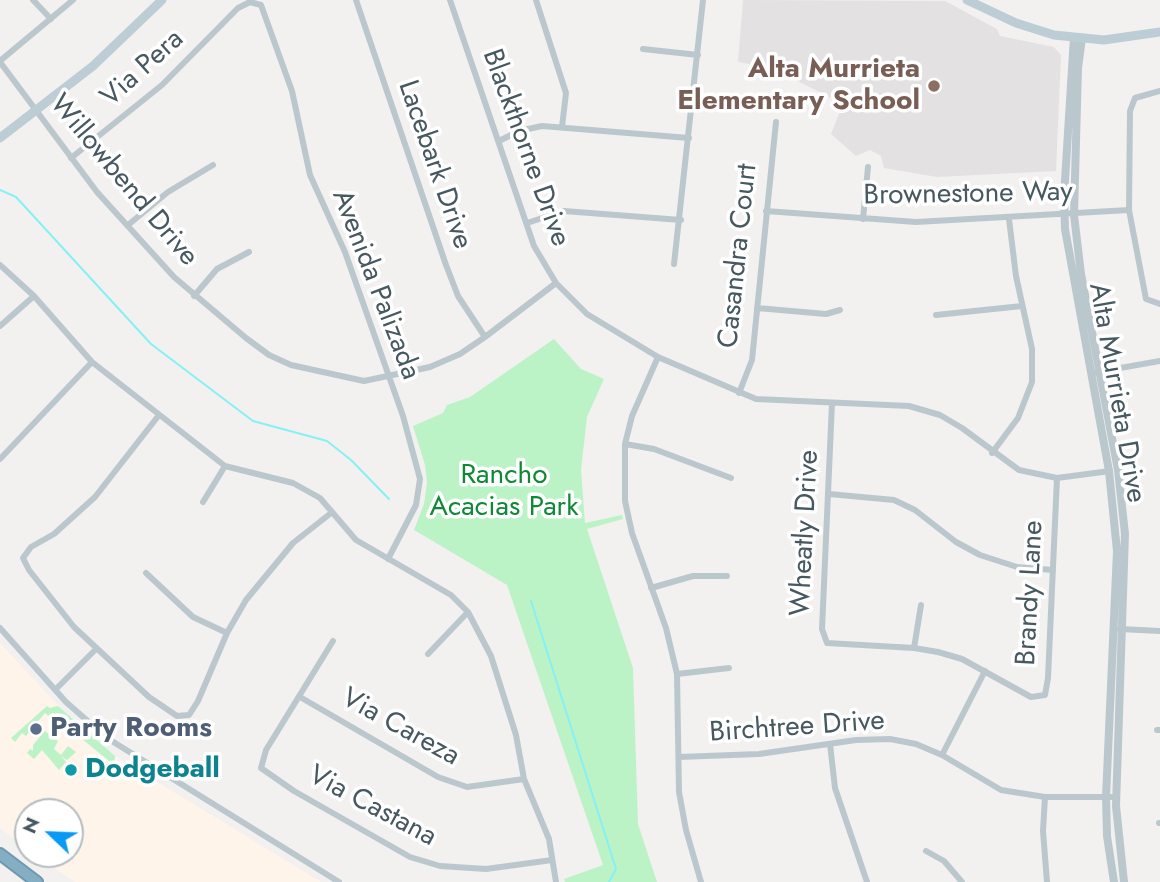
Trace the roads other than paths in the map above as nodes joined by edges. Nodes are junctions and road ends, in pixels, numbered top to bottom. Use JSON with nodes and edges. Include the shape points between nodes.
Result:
{"nodes":[{"id":1,"x":33,"y":0,"type":"edge"},
{"id":2,"x":73,"y":0,"type":"edge"},
{"id":3,"x":162,"y":0,"type":"edge"},
{"id":4,"x":356,"y":0,"type":"edge"},
{"id":5,"x":450,"y":0,"type":"edge"},
{"id":6,"x":536,"y":0,"type":"edge"},
{"id":7,"x":703,"y":0,"type":"edge"},
{"id":8,"x":967,"y":0,"type":"edge"},
{"id":9,"x":51,"y":19,"type":"junction"},
{"id":10,"x":269,"y":22,"type":"joint"},
{"id":11,"x":1160,"y":32,"type":"edge"},
{"id":12,"x":1078,"y":38,"type":"junction"},
{"id":13,"x":643,"y":49,"type":"dead end"},
{"id":14,"x":698,"y":55,"type":"junction"},
{"id":15,"x":0,"y":62,"type":"edge"},
{"id":16,"x":1160,"y":91,"type":"edge"},
{"id":17,"x":36,"y":111,"type":"junction"},
{"id":18,"x":776,"y":122,"type":"dead end"},
{"id":19,"x":562,"y":127,"type":"junction"},
{"id":20,"x":0,"y":138,"type":"edge"},
{"id":21,"x":689,"y":138,"type":"junction"},
{"id":22,"x":499,"y":141,"type":"junction"},
{"id":23,"x":71,"y":158,"type":"junction"},
{"id":24,"x":213,"y":165,"type":"dead end"},
{"id":25,"x":868,"y":167,"type":"dead end"},
{"id":26,"x":1129,"y":210,"type":"junction"},
{"id":27,"x":766,"y":211,"type":"junction"},
{"id":28,"x":1070,"y":215,"type":"junction"},
{"id":29,"x":863,"y":219,"type":"junction"},
{"id":30,"x":1009,"y":219,"type":"junction"},
{"id":31,"x":681,"y":220,"type":"junction"},
{"id":32,"x":527,"y":223,"type":"junction"},
{"id":33,"x":128,"y":225,"type":"junction"},
{"id":34,"x":249,"y":252,"type":"dead end"},
{"id":35,"x":674,"y":264,"type":"dead end"},
{"id":36,"x":0,"y":265,"type":"edge"},
{"id":37,"x":556,"y":283,"type":"junction"},
{"id":38,"x":34,"y":296,"type":"junction"},
{"id":39,"x":194,"y":296,"type":"junction"},
{"id":40,"x":1160,"y":304,"type":"edge"},
{"id":41,"x":1022,"y":306,"type":"junction"},
{"id":42,"x":757,"y":308,"type":"junction"},
{"id":43,"x":839,"y":310,"type":"dead end"},
{"id":44,"x":936,"y":315,"type":"dead end"},
{"id":45,"x":0,"y":326,"type":"edge"},
{"id":46,"x":485,"y":337,"type":"junction"},
{"id":47,"x":658,"y":357,"type":"junction"},
{"id":48,"x":1160,"y":361,"type":"edge"},
{"id":49,"x":92,"y":362,"type":"junction"},
{"id":50,"x":1096,"y":372,"type":"junction"},
{"id":51,"x":388,"y":378,"type":"junction"},
{"id":52,"x":739,"y":393,"type":"junction"},
{"id":53,"x":832,"y":403,"type":"junction"},
{"id":54,"x":159,"y":415,"type":"junction"},
{"id":55,"x":625,"y":444,"type":"junction"},
{"id":56,"x":992,"y":453,"type":"junction"},
{"id":57,"x":0,"y":459,"type":"edge"},
{"id":58,"x":225,"y":466,"type":"junction"},
{"id":59,"x":1114,"y":471,"type":"junction"},
{"id":60,"x":731,"y":478,"type":"dead end"},
{"id":61,"x":1057,"y":478,"type":"junction"},
{"id":62,"x":829,"y":494,"type":"junction"},
{"id":63,"x":203,"y":502,"type":"dead end"},
{"id":64,"x":331,"y":513,"type":"junction"},
{"id":65,"x":388,"y":559,"type":"junction"},
{"id":66,"x":1053,"y":570,"type":"junction"},
{"id":67,"x":146,"y":573,"type":"dead end"},
{"id":68,"x":727,"y":576,"type":"dead end"},
{"id":69,"x":651,"y":588,"type":"junction"},
{"id":70,"x":921,"y":605,"type":"dead end"},
{"id":71,"x":468,"y":612,"type":"junction"},
{"id":72,"x":0,"y":628,"type":"edge"},
{"id":73,"x":1119,"y":629,"type":"junction"},
{"id":74,"x":1160,"y":631,"type":"edge"},
{"id":75,"x":227,"y":633,"type":"junction"},
{"id":76,"x":333,"y":641,"type":"dead end"},
{"id":77,"x":914,"y":648,"type":"junction"},
{"id":78,"x":96,"y":649,"type":"junction"},
{"id":79,"x":428,"y":654,"type":"dead end"},
{"id":80,"x":729,"y":668,"type":"dead end"},
{"id":81,"x":985,"y":671,"type":"junction"},
{"id":82,"x":677,"y":674,"type":"junction"},
{"id":83,"x":55,"y":690,"type":"junction"},
{"id":84,"x":300,"y":697,"type":"junction"},
{"id":85,"x":830,"y":744,"type":"junction"},
{"id":86,"x":942,"y":755,"type":"junction"},
{"id":87,"x":679,"y":757,"type":"junction"},
{"id":88,"x":524,"y":779,"type":"junction"},
{"id":89,"x":1045,"y":797,"type":"junction"},
{"id":90,"x":1106,"y":797,"type":"junction"},
{"id":91,"x":1116,"y":797,"type":"junction"},
{"id":92,"x":926,"y":851,"type":"dead end"},
{"id":93,"x":0,"y":854,"type":"edge"},
{"id":94,"x":552,"y":860,"type":"junction"},
{"id":95,"x":37,"y":882,"type":"edge"},
{"id":96,"x":339,"y":882,"type":"edge"},
{"id":97,"x":556,"y":882,"type":"edge"},
{"id":98,"x":701,"y":882,"type":"edge"},
{"id":99,"x":867,"y":882,"type":"edge"},
{"id":100,"x":962,"y":882,"type":"edge"},
{"id":101,"x":1047,"y":882,"type":"edge"},
{"id":102,"x":1114,"y":882,"type":"edge"},
{"id":103,"x":1124,"y":882,"type":"edge"}],
"edges":[{"from":1,"to":9,"type":"street"},
{"from":2,"to":9,"type":"street"},
{"from":3,"to":17,"type":"main road"},
{"from":4,"to":46,"type":"street","name":"Lacebark Drive","via":[[450,276]]},
{"from":5,"to":22,"type":"street","name":"Blackthorne Drive"},
{"from":6,"to":19,"type":"street","via":[[566,93]]},
{"from":7,"to":14,"type":"street"},
{"from":8,"to":12,"type":"main road","via":[[1033,29]]},
{"from":9,"to":15,"type":"street"},
{"from":10,"to":23,"type":"street","name":"Via Pera","via":[[261,5],[250,2],[238,8],[162,85]]},
{"from":10,"to":51,"type":"street","name":"Avenida Palizada","via":[[292,91],[310,175],[345,252]]},
{"from":11,"to":12,"type":"main road","via":[[1132,38]]},
{"from":12,"to":28,"type":"street","name":"Alta Murrieta Drive"},
{"from":13,"to":14,"type":"street"},
{"from":14,"to":21,"type":"street"},
{"from":15,"to":17,"type":"street","name":"Willowbend Drive"},
{"from":16,"to":26,"type":"street","via":[[1135,98],[1130,111]]},
{"from":17,"to":20,"type":"main road"},
{"from":17,"to":23,"type":"street","name":"Willowbend Drive"},
{"from":18,"to":27,"type":"street","name":"Casandra Court"},
{"from":19,"to":21,"type":"street"},
{"from":19,"to":22,"type":"street","via":[[519,131]]},
{"from":21,"to":31,"type":"street"},
{"from":22,"to":32,"type":"street","name":"Blackthorne Drive"},
{"from":23,"to":33,"type":"street","name":"Willowbend Drive"},
{"from":24,"to":33,"type":"street","via":[[168,192]]},
{"from":25,"to":29,"type":"street"},
{"from":26,"to":28,"type":"street","name":"Brownestone Way"},
{"from":26,"to":40,"type":"street","via":[[1146,299]]},
{"from":27,"to":29,"type":"street","name":"Brownestone Way"},
{"from":27,"to":42,"type":"street","name":"Casandra Court"},
{"from":28,"to":30,"type":"street","name":"Brownestone Way"},
{"from":28,"to":50,"type":"street","name":"Alta Murrieta Drive","via":[[1074,289]]},
{"from":29,"to":30,"type":"street","name":"Brownestone Way"},
{"from":30,"to":41,"type":"street"},
{"from":31,"to":32,"type":"street","via":[[564,211]]},
{"from":31,"to":35,"type":"street"},
{"from":32,"to":37,"type":"street","name":"Blackthorne Drive","via":[[534,246]]},
{"from":33,"to":39,"type":"street","name":"Willowbend Drive"},
{"from":34,"to":39,"type":"street","via":[[217,269]]},
{"from":36,"to":38,"type":"street"},
{"from":37,"to":46,"type":"street","name":"Willowbend Drive"},
{"from":37,"to":47,"type":"street","name":"Blackthorne Drive","via":[[587,314]]},
{"from":38,"to":45,"type":"street"},
{"from":38,"to":49,"type":"street"},
{"from":39,"to":51,"type":"street","name":"Willowbend Drive","via":[[269,355],[291,365],[364,381]]},
{"from":41,"to":44,"type":"street"},
{"from":41,"to":56,"type":"street","via":[[1032,349],[1032,382],[1018,418]]},
{"from":42,"to":43,"type":"street","via":[[826,314]]},
{"from":42,"to":52,"type":"street","name":"Casandra Court","via":[[752,359]]},
{"from":46,"to":51,"type":"street","name":"Willowbend Drive","via":[[430,367]]},
{"from":47,"to":52,"type":"street","name":"Blackthorne Drive"},
{"from":47,"to":55,"type":"street"},
{"from":48,"to":50,"type":"street"},
{"from":49,"to":54,"type":"street"},
{"from":49,"to":57,"type":"street"},
{"from":50,"to":59,"type":"street","name":"Alta Murrieta Drive"},
{"from":51,"to":65,"type":"street","name":"Avenida Palizada","via":[[419,479],[416,505]]},
{"from":52,"to":53,"type":"street","name":"Blackthorne Drive","via":[[756,400]]},
{"from":53,"to":56,"type":"street","name":"Blackthorne Drive","via":[[909,406],[940,415]]},
{"from":53,"to":62,"type":"street","name":"Wheatly Drive"},
{"from":54,"to":58,"type":"street"},
{"from":54,"to":78,"type":"street","via":[[95,497],[23,558]]},
{"from":55,"to":60,"type":"street","via":[[654,449]]},
{"from":55,"to":69,"type":"street","via":[[625,501]]},
{"from":56,"to":61,"type":"street","name":"Blackthorne Drive","via":[[1019,470]]},
{"from":58,"to":63,"type":"street"},
{"from":58,"to":64,"type":"street","via":[[293,483],[320,498]]},
{"from":59,"to":61,"type":"street","name":"Blackthorne Drive"},
{"from":59,"to":73,"type":"street","name":"Alta Murrieta Drive","via":[[1125,534]]},
{"from":61,"to":66,"type":"street","name":"Brandy Lane"},
{"from":62,"to":66,"type":"street","via":[[894,500],[980,555],[1017,567]]},
{"from":62,"to":77,"type":"street","name":"Wheatly Drive","via":[[822,629],[827,643]]},
{"from":64,"to":65,"type":"street","via":[[356,540]]},
{"from":64,"to":75,"type":"street","via":[[293,542],[246,600]]},
{"from":65,"to":71,"type":"street","via":[[451,595]]},
{"from":66,"to":81,"type":"street","name":"Brandy Lane","via":[[1045,695],[1031,697]]},
{"from":67,"to":75,"type":"street","via":[[193,617]]},
{"from":68,"to":69,"type":"street","via":[[693,576]]},
{"from":69,"to":82,"type":"street"},
{"from":70,"to":77,"type":"street"},
{"from":71,"to":79,"type":"street"},
{"from":71,"to":88,"type":"street","via":[[491,656],[516,735]]},
{"from":72,"to":83,"type":"street"},
{"from":73,"to":74,"type":"street"},
{"from":73,"to":90,"type":"street","name":"Alta Murrieta Drive"},
{"from":73,"to":91,"type":"street","name":"Alta Murrieta Drive"},
{"from":75,"to":78,"type":"street","via":[[189,715],[177,716],[149,697]]},
{"from":76,"to":84,"type":"street"},
{"from":77,"to":81,"type":"street","via":[[962,659]]},
{"from":78,"to":83,"type":"street"},
{"from":80,"to":82,"type":"street"},
{"from":81,"to":86,"type":"street"},
{"from":82,"to":87,"type":"street"},
{"from":83,"to":96,"type":"street","via":[[117,745]]},
{"from":84,"to":88,"type":"street","name":"Via Careza","via":[[438,776],[467,787]]},
{"from":84,"to":94,"type":"street","name":"Via Castana","via":[[266,750],[261,768],[294,791],[410,857],[440,866],[486,869]]},
{"from":85,"to":86,"type":"street","name":"Birchtree Drive","via":[[890,739]]},
{"from":85,"to":87,"type":"street","name":"Birchtree Drive","via":[[759,754]]},
{"from":85,"to":99,"type":"street","via":[[835,788]]},
{"from":86,"to":89,"type":"street","name":"Birchtree Drive","via":[[1001,790]]},
{"from":87,"to":98,"type":"street","via":[[685,830]]},
{"from":88,"to":94,"type":"street","via":[[549,839]]},
{"from":89,"to":90,"type":"street","name":"Birchtree Drive"},
{"from":89,"to":101,"type":"street"},
{"from":90,"to":91,"type":"street","name":"Birchtree Drive"},
{"from":90,"to":102,"type":"street","name":"Alta Murrieta Drive"},
{"from":91,"to":103,"type":"street","name":"Alta Murrieta Drive"},
{"from":92,"to":100,"type":"street","via":[[944,861]]},
{"from":93,"to":95,"type":"highway"},
{"from":94,"to":97,"type":"street"}]}
